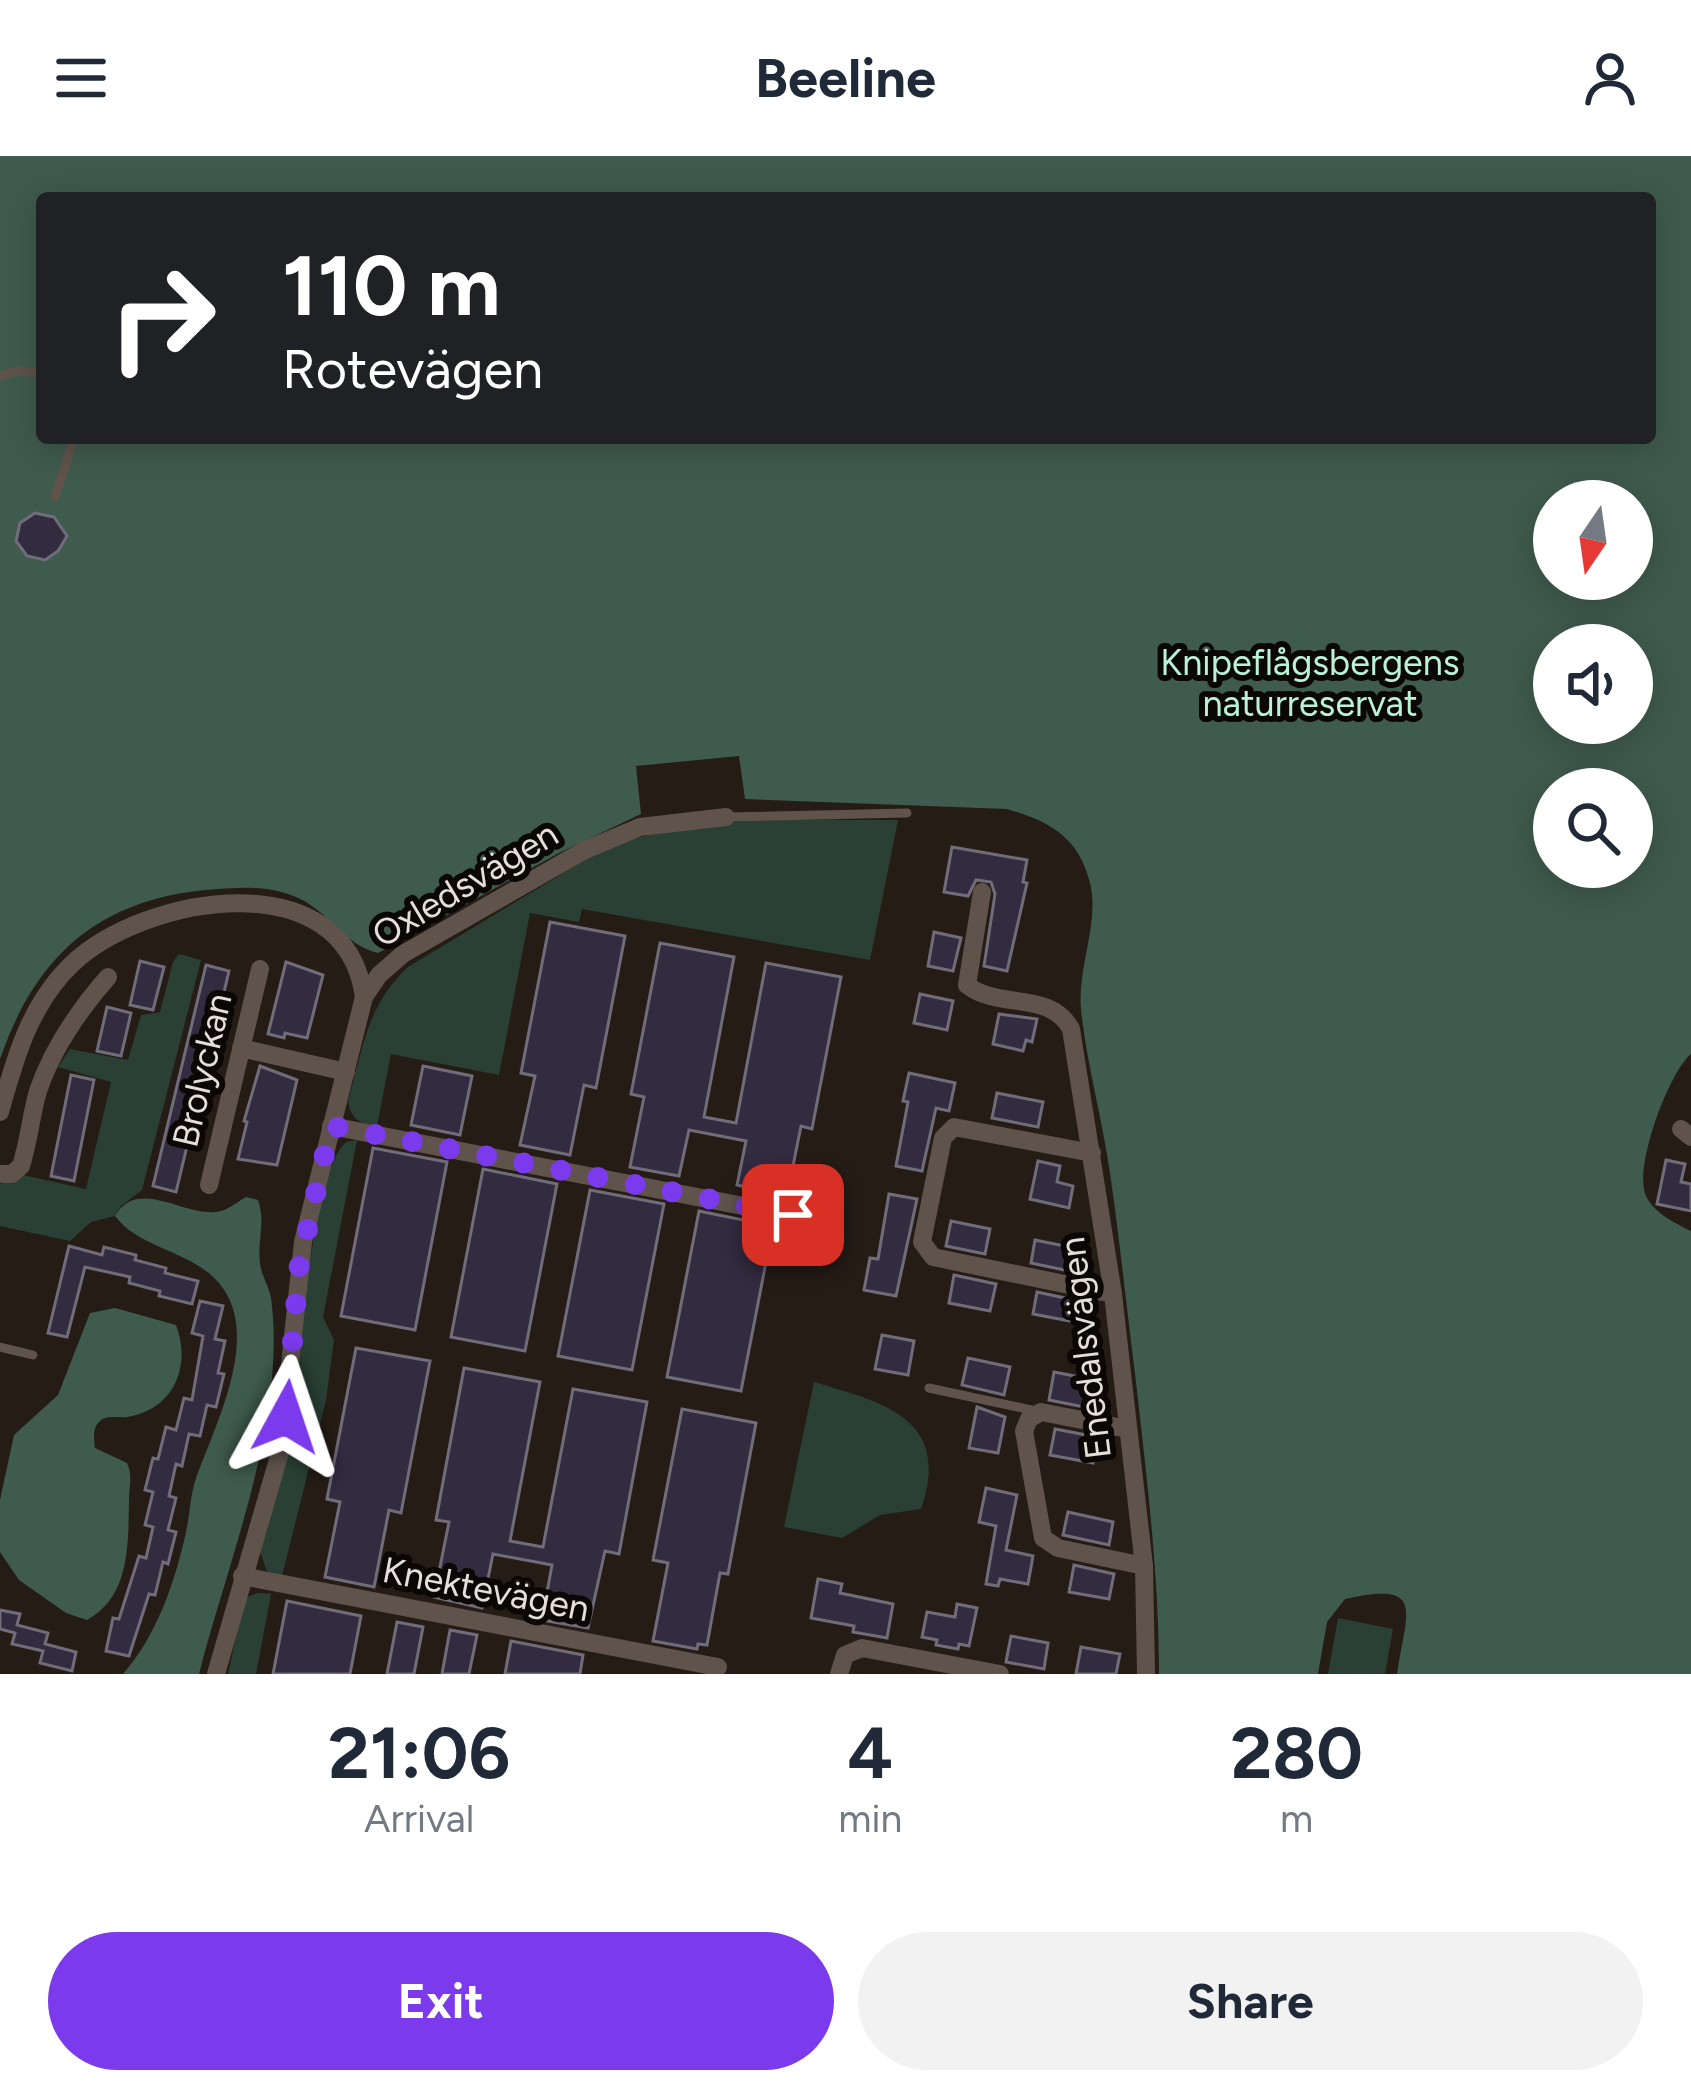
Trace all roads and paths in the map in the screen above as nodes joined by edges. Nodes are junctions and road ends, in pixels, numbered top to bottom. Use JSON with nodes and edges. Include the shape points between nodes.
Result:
{"nodes":[{"id":1,"x":36,"y":373,"type":"edge"},
{"id":2,"x":0,"y":376,"type":"edge"},
{"id":3,"x":72,"y":444,"type":"edge"},
{"id":4,"x":55,"y":497,"type":"dead end"},
{"id":5,"x":907,"y":813,"type":"dead end"},
{"id":6,"x":726,"y":817,"type":"joint"},
{"id":7,"x":982,"y":892,"type":"dead end"},
{"id":8,"x":260,"y":969,"type":"dead end"},
{"id":9,"x":108,"y":977,"type":"dead end"},
{"id":10,"x":364,"y":997,"type":"junction"},
{"id":11,"x":241,"y":1048,"type":"junction"},
{"id":12,"x":346,"y":1072,"type":"junction"},
{"id":13,"x":0,"y":1112,"type":"edge"},
{"id":14,"x":331,"y":1126,"type":"junction"},
{"id":15,"x":1092,"y":1153,"type":"junction"},
{"id":16,"x":0,"y":1174,"type":"edge"},
{"id":17,"x":209,"y":1185,"type":"dead end"},
{"id":18,"x":805,"y":1217,"type":"dead end"},
{"id":19,"x":1113,"y":1294,"type":"junction"},
{"id":20,"x":0,"y":1347,"type":"edge"},
{"id":21,"x":34,"y":1355,"type":"dead end"},
{"id":22,"x":929,"y":1388,"type":"dead end"},
{"id":23,"x":1041,"y":1412,"type":"junction"},
{"id":24,"x":1128,"y":1430,"type":"junction"},
{"id":25,"x":1144,"y":1566,"type":"junction"},
{"id":26,"x":242,"y":1576,"type":"junction"},
{"id":27,"x":718,"y":1667,"type":"dead end"},
{"id":28,"x":216,"y":1674,"type":"edge"},
{"id":29,"x":838,"y":1674,"type":"edge"},
{"id":30,"x":1000,"y":1674,"type":"edge"},
{"id":31,"x":1146,"y":1674,"type":"edge"}],
"edges":[{"from":1,"to":2,"type":"lane"},
{"from":3,"to":4,"type":"lane"},
{"from":5,"to":6,"type":"lane"},
{"from":6,"to":10,"type":"street","name":"Oxledsvägen","via":[[640,827],[585,850],[403,954]]},
{"from":7,"to":15,"type":"street","name":"Enedalsvägen","via":[[967,985],[1065,1018]]},
{"from":8,"to":11,"type":"street","name":"Brolyckan"},
{"from":9,"to":16,"type":"street","via":[[49,1066],[21,1166]]},
{"from":10,"to":12,"type":"street","name":"Oxledsvägen"},
{"from":10,"to":13,"type":"street","via":[[346,952],[290,909],[231,903],[134,923],[92,947],[47,992]]},
{"from":11,"to":12,"type":"street"},
{"from":11,"to":17,"type":"street","name":"Brolyckan"},
{"from":12,"to":14,"type":"street","name":"Oxledsvägen"},
{"from":14,"to":18,"type":"street"},
{"from":14,"to":26,"type":"street","name":"Oxledsvägen","via":[[301,1259],[280,1449]]},
{"from":15,"to":19,"type":"street","name":"Enedalsvägen"},
{"from":15,"to":19,"type":"street","via":[[954,1127],[943,1138],[922,1242],[933,1258]]},
{"from":19,"to":24,"type":"street","name":"Enedalsvägen"},
{"from":20,"to":21,"type":"lane"},
{"from":22,"to":23,"type":"lane"},
{"from":23,"to":24,"type":"street"},
{"from":23,"to":25,"type":"street","via":[[1024,1431],[1043,1538]]},
{"from":24,"to":25,"type":"street","name":"Enedalsvägen"},
{"from":25,"to":31,"type":"street","name":"Enedalsvägen"},
{"from":26,"to":27,"type":"street","name":"Knektevägen"},
{"from":26,"to":28,"type":"street","name":"Oxledsvägen"},
{"from":29,"to":30,"type":"street","via":[[845,1655],[862,1648]]}]}
